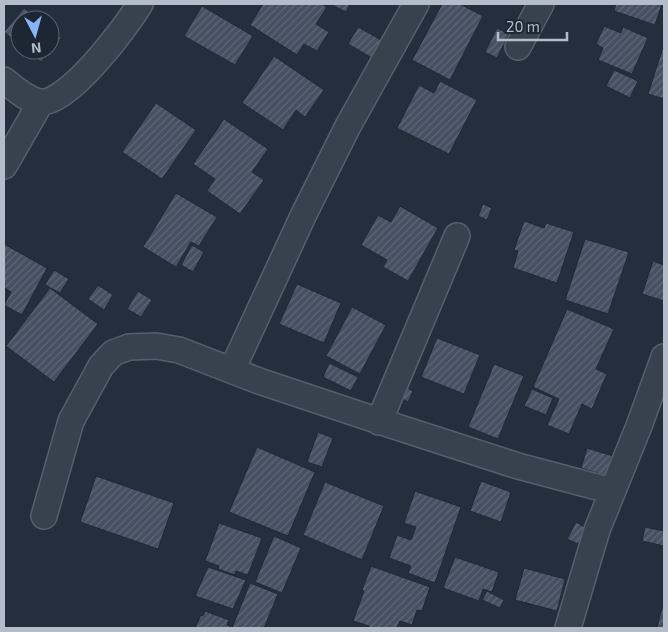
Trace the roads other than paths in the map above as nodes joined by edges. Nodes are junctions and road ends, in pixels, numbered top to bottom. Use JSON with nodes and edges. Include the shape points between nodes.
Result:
{"nodes":[{"id":1,"x":140,"y":4,"type":"edge"},
{"id":2,"x":416,"y":4,"type":"edge"},
{"id":3,"x":541,"y":4,"type":"edge"},
{"id":4,"x":518,"y":47,"type":"dead end"},
{"id":5,"x":4,"y":80,"type":"edge"},
{"id":6,"x":41,"y":102,"type":"junction"},
{"id":7,"x":4,"y":166,"type":"edge"},
{"id":8,"x":457,"y":236,"type":"dead end"},
{"id":9,"x":664,"y":357,"type":"edge"},
{"id":10,"x":232,"y":370,"type":"junction"},
{"id":11,"x":379,"y":422,"type":"junction"},
{"id":12,"x":612,"y":491,"type":"junction"},
{"id":13,"x":44,"y":516,"type":"dead end"},
{"id":14,"x":568,"y":628,"type":"edge"}],
"edges":[{"from":1,"to":6,"type":"street","via":[[104,54],[57,99]]},
{"from":2,"to":10,"type":"street","via":[[348,126]]},
{"from":3,"to":4,"type":"street"},
{"from":5,"to":6,"type":"street","via":[[25,96]]},
{"from":6,"to":7,"type":"street"},
{"from":8,"to":11,"type":"street"},
{"from":9,"to":12,"type":"street"},
{"from":10,"to":11,"type":"street"},
{"from":10,"to":13,"type":"street","via":[[179,350],[156,346],[129,347],[113,353],[101,366],[71,421]]},
{"from":11,"to":12,"type":"street","via":[[518,466]]},
{"from":12,"to":14,"type":"street"}]}
